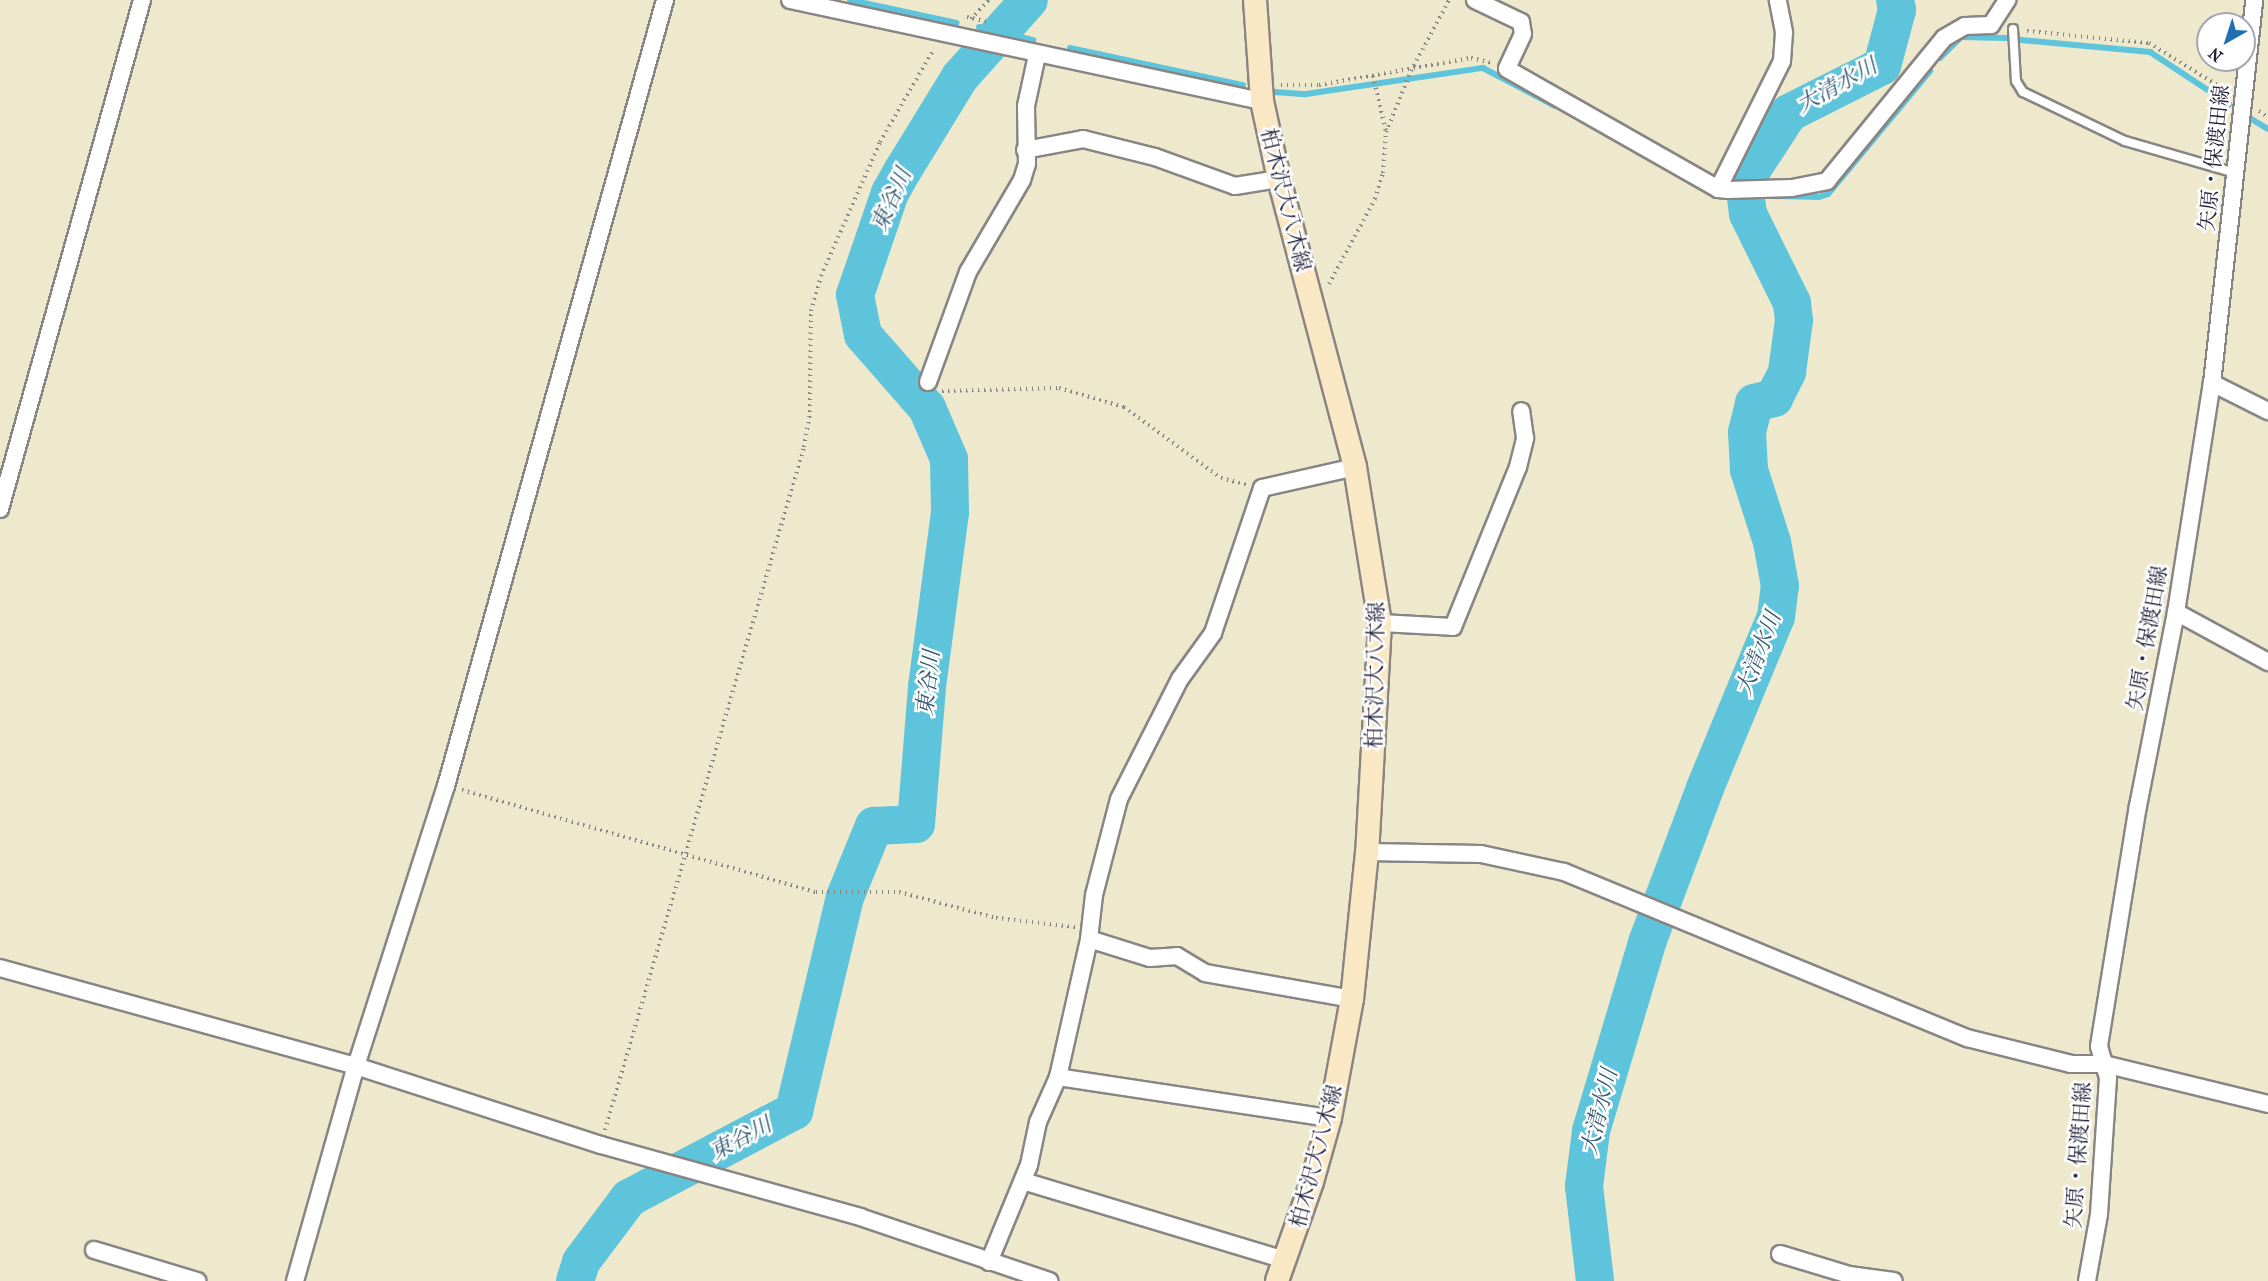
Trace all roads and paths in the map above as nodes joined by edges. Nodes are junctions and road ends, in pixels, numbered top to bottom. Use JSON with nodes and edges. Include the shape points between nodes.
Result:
{"nodes":[{"id":1,"x":142,"y":0,"type":"edge"},
{"id":2,"x":665,"y":0,"type":"edge"},
{"id":3,"x":790,"y":0,"type":"edge"},
{"id":4,"x":989,"y":0,"type":"edge"},
{"id":5,"x":1255,"y":0,"type":"edge"},
{"id":6,"x":1449,"y":0,"type":"edge"},
{"id":7,"x":1475,"y":0,"type":"edge"},
{"id":8,"x":1778,"y":0,"type":"edge"},
{"id":9,"x":2007,"y":0,"type":"edge"},
{"id":10,"x":2254,"y":0,"type":"edge"},
{"id":11,"x":2013,"y":29,"type":"joint"},
{"id":12,"x":943,"y":34,"type":"junction"},
{"id":13,"x":966,"y":38,"type":"junction"},
{"id":14,"x":1031,"y":53,"type":"junction"},
{"id":15,"x":1507,"y":69,"type":"junction"},
{"id":16,"x":1412,"y":70,"type":"junction"},
{"id":17,"x":1373,"y":77,"type":"junction"},
{"id":18,"x":1268,"y":92,"type":"junction"},
{"id":19,"x":2228,"y":92,"type":"dead end"},
{"id":20,"x":1386,"y":132,"type":"junction"},
{"id":21,"x":1026,"y":150,"type":"junction"},
{"id":22,"x":2235,"y":173,"type":"junction"},
{"id":23,"x":1279,"y":179,"type":"junction"},
{"id":24,"x":1723,"y":189,"type":"junction"},
{"id":25,"x":1314,"y":307,"type":"junction"},
{"id":26,"x":928,"y":382,"type":"joint"},
{"id":27,"x":2212,"y":383,"type":"junction"},
{"id":28,"x":1521,"y":411,"type":"dead end"},
{"id":29,"x":2268,"y":411,"type":"edge"},
{"id":30,"x":1355,"y":467,"type":"junction"},
{"id":31,"x":1262,"y":488,"type":"junction"},
{"id":32,"x":0,"y":509,"type":"edge"},
{"id":33,"x":2176,"y":612,"type":"junction"},
{"id":34,"x":1380,"y":623,"type":"junction"},
{"id":35,"x":2268,"y":662,"type":"edge"},
{"id":36,"x":446,"y":786,"type":"junction"},
{"id":37,"x":685,"y":852,"type":"junction"},
{"id":38,"x":1367,"y":852,"type":"junction"},
{"id":39,"x":1090,"y":934,"type":"junction"},
{"id":40,"x":0,"y":968,"type":"edge"},
{"id":41,"x":1352,"y":999,"type":"junction"},
{"id":42,"x":2104,"y":1064,"type":"junction"},
{"id":43,"x":357,"y":1066,"type":"junction"},
{"id":44,"x":1058,"y":1077,"type":"junction"},
{"id":45,"x":2268,"y":1104,"type":"edge"},
{"id":46,"x":1330,"y":1118,"type":"junction"},
{"id":47,"x":601,"y":1145,"type":"junction"},
{"id":48,"x":1023,"y":1181,"type":"junction"},
{"id":49,"x":94,"y":1250,"type":"dead end"},
{"id":50,"x":1780,"y":1254,"type":"dead end"},
{"id":51,"x":1285,"y":1260,"type":"junction"},
{"id":52,"x":988,"y":1262,"type":"junction"},
{"id":53,"x":197,"y":1281,"type":"edge"},
{"id":54,"x":295,"y":1281,"type":"edge"},
{"id":55,"x":1049,"y":1281,"type":"edge"},
{"id":56,"x":1277,"y":1281,"type":"edge"},
{"id":57,"x":1894,"y":1281,"type":"edge"},
{"id":58,"x":2087,"y":1281,"type":"edge"}],
"edges":[{"from":1,"to":32,"type":"street"},
{"from":2,"to":36,"type":"street"},
{"from":3,"to":12,"type":"street"},
{"from":4,"to":13,"type":"path","via":[[972,18]]},
{"from":5,"to":18,"type":"main road","name":"柏木沢大八木線"},
{"from":6,"to":16,"type":"path"},
{"from":7,"to":15,"type":"street","via":[[1521,22],[1523,34]]},
{"from":8,"to":24,"type":"street","via":[[1784,32],[1782,61]]},
{"from":9,"to":24,"type":"street","via":[[1991,26],[1965,26],[1944,38],[1827,181],[1766,190]]},
{"from":10,"to":22,"type":"street","name":"矢原・保渡田線"},
{"from":11,"to":19,"type":"path","via":[[2149,43]]},
{"from":11,"to":22,"type":"lane","via":[[2016,81],[2023,92],[2125,141]]},
{"from":12,"to":13,"type":"street"},
{"from":12,"to":37,"type":"path","via":[[880,142],[821,276],[811,311],[810,412],[804,447]]},
{"from":13,"to":14,"type":"street"},
{"from":14,"to":18,"type":"street"},
{"from":14,"to":21,"type":"street"},
{"from":15,"to":16,"type":"path","via":[[1471,58]]},
{"from":15,"to":24,"type":"street"},
{"from":16,"to":17,"type":"path"},
{"from":16,"to":20,"type":"path"},
{"from":17,"to":18,"type":"path"},
{"from":17,"to":20,"type":"path"},
{"from":18,"to":23,"type":"main road","name":"柏木沢大八木線"},
{"from":20,"to":25,"type":"path","via":[[1383,173],[1375,199],[1346,258]]},
{"from":21,"to":23,"type":"street","via":[[1083,139],[1155,157],[1235,186]]},
{"from":21,"to":26,"type":"street","via":[[1022,180],[968,272]]},
{"from":22,"to":27,"type":"street","name":"矢原・保渡田線"},
{"from":23,"to":25,"type":"main road","name":"柏木沢大八木線"},
{"from":25,"to":30,"type":"main road","name":"柏木沢大八木線"},
{"from":26,"to":31,"type":"path","via":[[934,391],[1059,388],[1124,407],[1221,478]]},
{"from":27,"to":29,"type":"street"},
{"from":27,"to":33,"type":"street","name":"矢原・保渡田線"},
{"from":28,"to":34,"type":"street","via":[[1525,438],[1518,467],[1453,627]]},
{"from":30,"to":31,"type":"street"},
{"from":30,"to":34,"type":"main road","name":"柏木沢大八木線"},
{"from":31,"to":39,"type":"street","via":[[1213,633],[1180,679],[1119,799],[1094,895]]},
{"from":33,"to":35,"type":"street"},
{"from":33,"to":42,"type":"street","name":"矢原・保渡田線","via":[[2138,806],[2101,1035]]},
{"from":34,"to":38,"type":"main road","name":"柏木沢大八木線"},
{"from":36,"to":37,"type":"path"},
{"from":36,"to":43,"type":"street"},
{"from":37,"to":39,"type":"path","via":[[816,892],[899,892],[1006,920]]},
{"from":37,"to":47,"type":"path"},
{"from":38,"to":41,"type":"main road","name":"柏木沢大八木線"},
{"from":38,"to":42,"type":"street","via":[[1481,854],[1564,872],[1967,1038],[2071,1064]]},
{"from":39,"to":41,"type":"street","via":[[1150,958],[1177,956],[1205,973]]},
{"from":39,"to":44,"type":"street"},
{"from":40,"to":43,"type":"street"},
{"from":41,"to":46,"type":"main road","name":"柏木沢大八木線"},
{"from":42,"to":45,"type":"street"},
{"from":42,"to":58,"type":"street","name":"矢原・保渡田線","via":[[2108,1078],[2099,1214]]},
{"from":43,"to":47,"type":"street"},
{"from":43,"to":54,"type":"street"},
{"from":44,"to":46,"type":"street"},
{"from":44,"to":48,"type":"street","via":[[1038,1122]]},
{"from":46,"to":51,"type":"main road","name":"柏木沢大八木線"},
{"from":47,"to":52,"type":"street","via":[[860,1217]]},
{"from":48,"to":51,"type":"street"},
{"from":48,"to":52,"type":"street"},
{"from":49,"to":53,"type":"street"},
{"from":50,"to":57,"type":"street","via":[[1849,1275]]},
{"from":51,"to":56,"type":"main road","name":"柏木沢大八木線"},
{"from":52,"to":55,"type":"street"}]}
